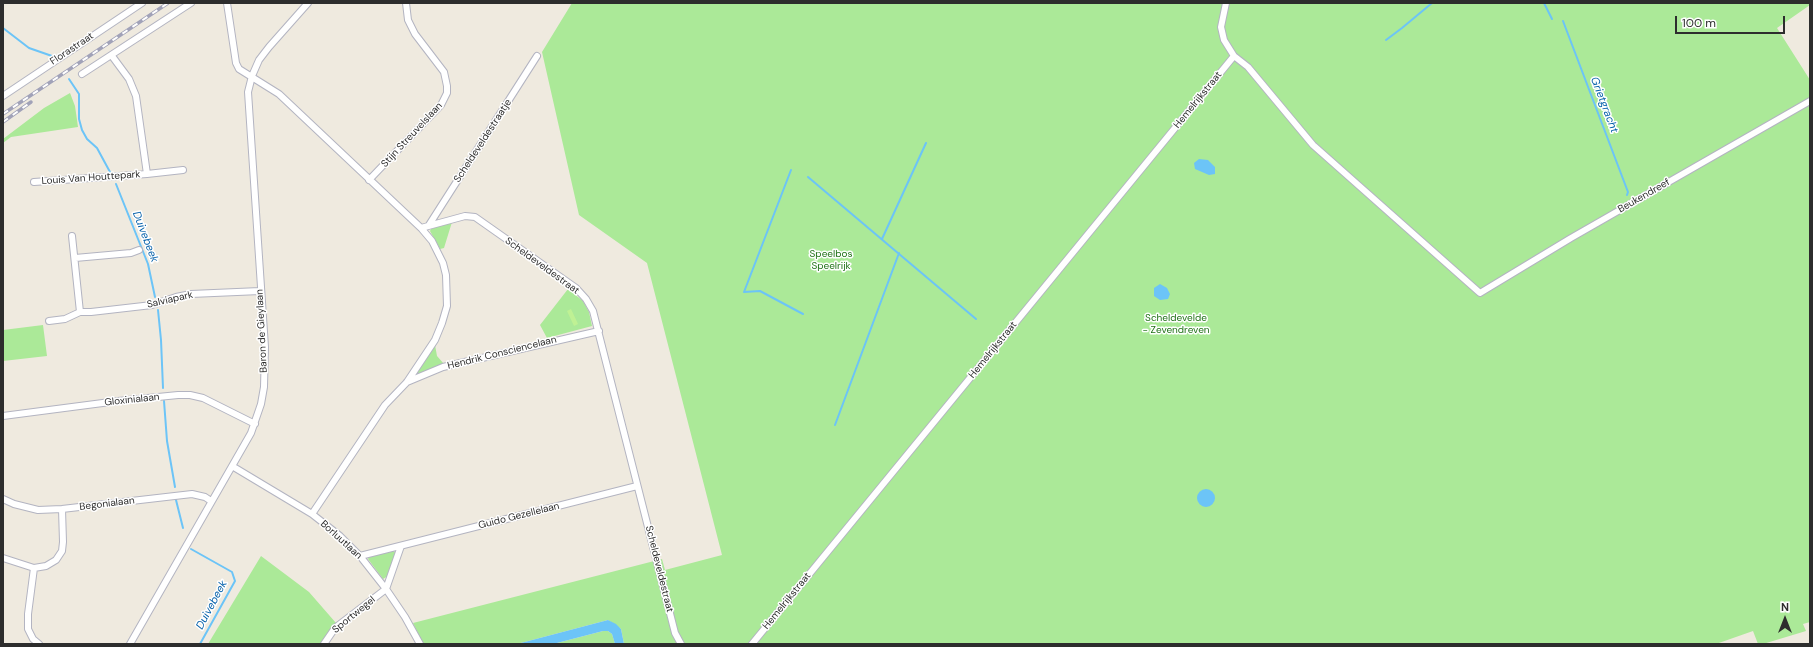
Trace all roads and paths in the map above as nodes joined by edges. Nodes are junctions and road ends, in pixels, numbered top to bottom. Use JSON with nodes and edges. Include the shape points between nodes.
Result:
{"nodes":[{"id":1,"x":142,"y":3,"type":"edge"},
{"id":2,"x":191,"y":3,"type":"edge"},
{"id":3,"x":228,"y":3,"type":"edge"},
{"id":4,"x":308,"y":3,"type":"edge"},
{"id":5,"x":406,"y":3,"type":"edge"},
{"id":6,"x":1226,"y":3,"type":"edge"},
{"id":7,"x":112,"y":56,"type":"junction"},
{"id":8,"x":537,"y":56,"type":"dead end"},
{"id":9,"x":1234,"y":56,"type":"junction"},
{"id":10,"x":82,"y":74,"type":"dead end"},
{"id":11,"x":252,"y":76,"type":"junction"},
{"id":12,"x":3,"y":96,"type":"edge"},
{"id":13,"x":1810,"y":101,"type":"edge"},
{"id":14,"x":183,"y":170,"type":"dead end"},
{"id":15,"x":147,"y":174,"type":"junction"},
{"id":16,"x":370,"y":180,"type":"junction"},
{"id":17,"x":34,"y":182,"type":"dead end"},
{"id":18,"x":430,"y":225,"type":"junction"},
{"id":19,"x":421,"y":228,"type":"junction"},
{"id":20,"x":72,"y":236,"type":"dead end"},
{"id":21,"x":139,"y":250,"type":"dead end"},
{"id":22,"x":75,"y":258,"type":"junction"},
{"id":23,"x":260,"y":291,"type":"junction"},
{"id":24,"x":80,"y":312,"type":"junction"},
{"id":25,"x":49,"y":321,"type":"dead end"},
{"id":26,"x":598,"y":331,"type":"junction"},
{"id":27,"x":407,"y":382,"type":"junction"},
{"id":28,"x":3,"y":416,"type":"edge"},
{"id":29,"x":255,"y":424,"type":"junction"},
{"id":30,"x":232,"y":466,"type":"junction"},
{"id":31,"x":637,"y":486,"type":"junction"},
{"id":32,"x":3,"y":499,"type":"edge"},
{"id":33,"x":211,"y":500,"type":"junction"},
{"id":34,"x":62,"y":509,"type":"junction"},
{"id":35,"x":312,"y":514,"type":"junction"},
{"id":36,"x":401,"y":546,"type":"junction"},
{"id":37,"x":360,"y":556,"type":"junction"},
{"id":38,"x":3,"y":558,"type":"edge"},
{"id":39,"x":34,"y":568,"type":"junction"},
{"id":40,"x":386,"y":589,"type":"junction"},
{"id":41,"x":39,"y":644,"type":"edge"},
{"id":42,"x":130,"y":644,"type":"edge"},
{"id":43,"x":324,"y":644,"type":"edge"},
{"id":44,"x":420,"y":644,"type":"edge"},
{"id":45,"x":681,"y":644,"type":"edge"},
{"id":46,"x":752,"y":644,"type":"edge"}],
"edges":[{"from":1,"to":12,"type":"street","name":"Florastraat"},
{"from":2,"to":7,"type":"street"},
{"from":3,"to":11,"type":"street","via":[[236,63],[239,69]]},
{"from":4,"to":11,"type":"street","name":"Baron de Gieylaan","via":[[259,60]]},
{"from":5,"to":16,"type":"street","name":"Stijn Streuvelslaan","via":[[408,20],[415,34],[444,72],[447,93],[441,105]]},
{"from":6,"to":9,"type":"street","via":[[1221,27],[1224,40]]},
{"from":7,"to":10,"type":"street"},
{"from":7,"to":15,"type":"street","name":"Louis Van Houttepark","via":[[129,79],[136,96]]},
{"from":8,"to":18,"type":"street","name":"Scheldeveldestraatje"},
{"from":9,"to":13,"type":"street","name":"Beukendreef","via":[[1248,67],[1313,145],[1480,294],[1571,238]]},
{"from":9,"to":46,"type":"street","name":"Hemelrijkstraat"},
{"from":11,"to":16,"type":"street","via":[[280,94]]},
{"from":11,"to":23,"type":"street","name":"Baron de Gieylaan","via":[[248,103]]},
{"from":14,"to":15,"type":"street","name":"Louis Van Houttepark"},
{"from":15,"to":17,"type":"street","name":"Louis Van Houttepark"},
{"from":16,"to":19,"type":"street"},
{"from":18,"to":19,"type":"street","name":"Scheldeveldestraat"},
{"from":18,"to":26,"type":"street","name":"Scheldeveldestraat","via":[[465,216],[474,217],[576,288],[593,311]]},
{"from":19,"to":27,"type":"street","name":"Hendrik Consciencelaan","via":[[432,241],[443,262],[447,283],[447,306],[435,340]]},
{"from":20,"to":22,"type":"street"},
{"from":21,"to":22,"type":"street","via":[[132,253]]},
{"from":22,"to":24,"type":"street"},
{"from":23,"to":24,"type":"street","name":"Salviapark","via":[[191,294],[152,305]]},
{"from":23,"to":29,"type":"street","name":"Baron de Gieylaan","via":[[266,366]]},
{"from":24,"to":25,"type":"street","name":"Salviapark","via":[[65,319]]},
{"from":26,"to":27,"type":"street","name":"Hendrik Consciencelaan","via":[[443,368]]},
{"from":26,"to":31,"type":"street","name":"Scheldeveldestraat"},
{"from":27,"to":35,"type":"street","name":"Hendrik Consciencelaan","via":[[385,405]]},
{"from":28,"to":29,"type":"street","name":"Gloxinialaan","via":[[178,395],[203,398]]},
{"from":29,"to":30,"type":"street","name":"Baron de Gieylaan"},
{"from":30,"to":33,"type":"street","name":"Baron de Gieylaan"},
{"from":30,"to":35,"type":"street","name":"Borluutlaan"},
{"from":31,"to":36,"type":"street","name":"Guido Gezellelaan"},
{"from":31,"to":45,"type":"street","name":"Scheldeveldestraat","via":[[675,633]]},
{"from":32,"to":34,"type":"street","name":"Begonialaan","via":[[38,510]]},
{"from":33,"to":34,"type":"street","name":"Begonialaan","via":[[192,494]]},
{"from":33,"to":42,"type":"street","name":"Baron de Gieylaan"},
{"from":34,"to":39,"type":"street","via":[[62,551],[56,560],[46,566]]},
{"from":35,"to":37,"type":"street","name":"Borluutlaan"},
{"from":36,"to":37,"type":"street","name":"Guido Gezellelaan"},
{"from":36,"to":40,"type":"street"},
{"from":37,"to":40,"type":"street","name":"Borluutlaan"},
{"from":38,"to":39,"type":"street"},
{"from":39,"to":41,"type":"street","via":[[28,629]]},
{"from":40,"to":43,"type":"street","name":"Sportwegel","via":[[335,628]]},
{"from":40,"to":44,"type":"street","name":"Borluutlaan"}]}
